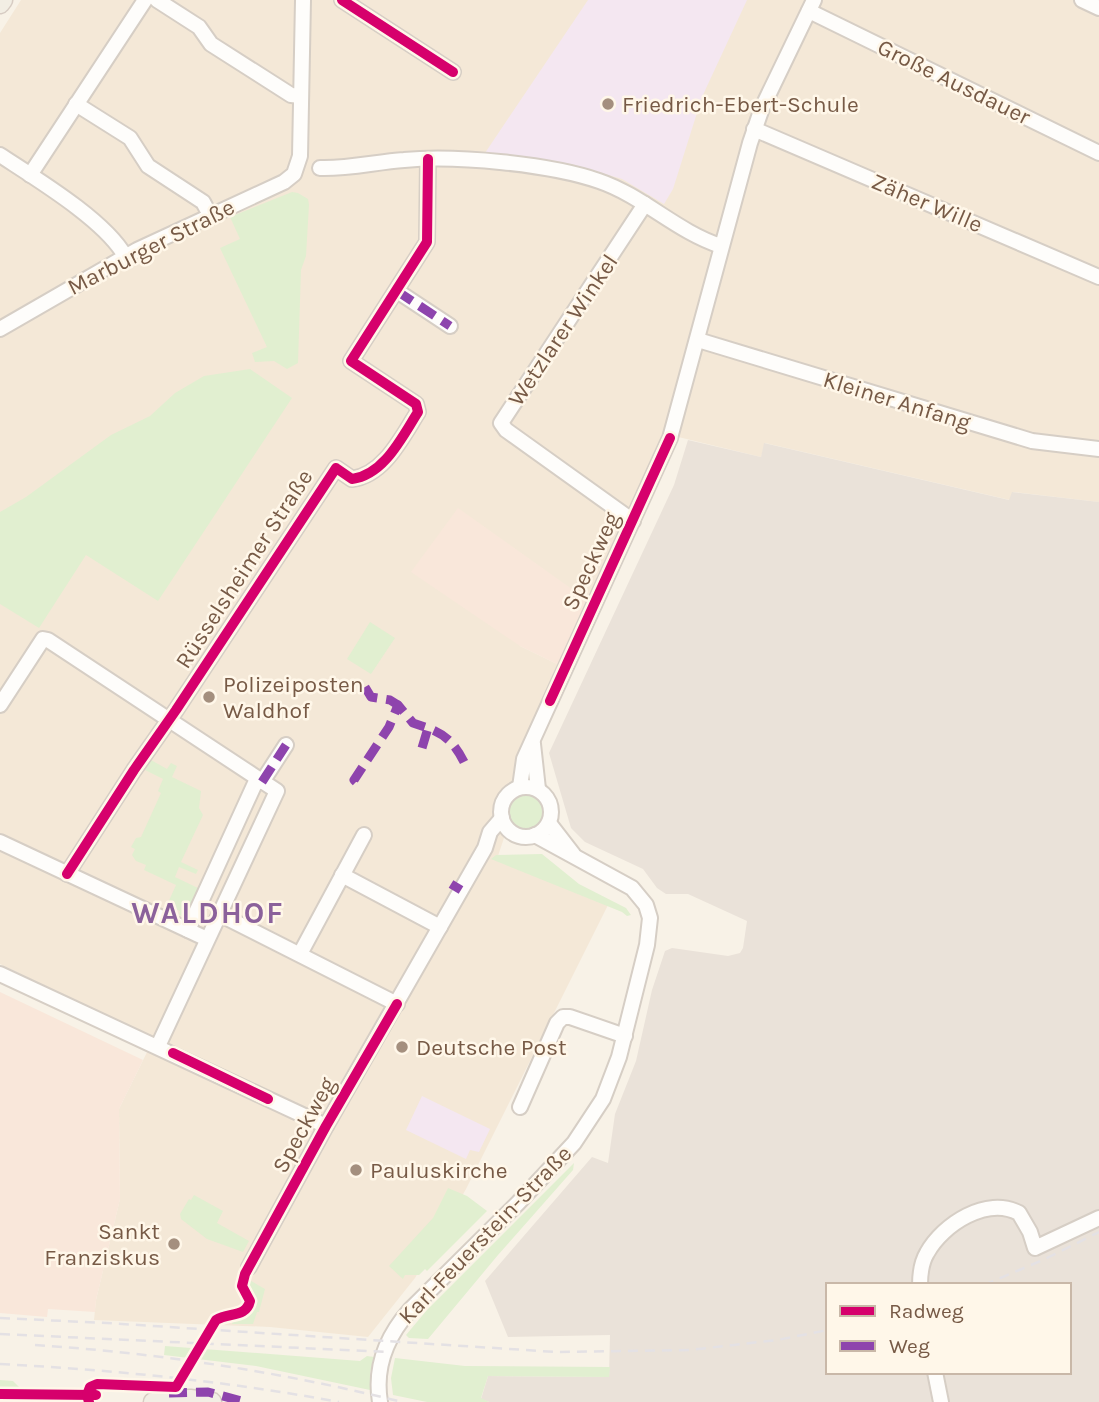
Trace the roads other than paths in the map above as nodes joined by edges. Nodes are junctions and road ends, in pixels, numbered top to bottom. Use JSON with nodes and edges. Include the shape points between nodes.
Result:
{"nodes":[{"id":1,"x":3,"y":0,"type":"edge"},
{"id":2,"x":145,"y":0,"type":"edge"},
{"id":3,"x":157,"y":0,"type":"edge"},
{"id":4,"x":303,"y":0,"type":"edge"},
{"id":5,"x":342,"y":0,"type":"edge"},
{"id":6,"x":1082,"y":0,"type":"edge"},
{"id":7,"x":0,"y":4,"type":"edge"},
{"id":8,"x":812,"y":5,"type":"edge"},
{"id":9,"x":1099,"y":8,"type":"edge"},
{"id":10,"x":453,"y":72,"type":"dead end"},
{"id":11,"x":301,"y":96,"type":"junction"},
{"id":12,"x":76,"y":104,"type":"junction"},
{"id":13,"x":754,"y":129,"type":"junction"},
{"id":14,"x":1099,"y":153,"type":"edge"},
{"id":15,"x":0,"y":155,"type":"edge"},
{"id":16,"x":428,"y":159,"type":"junction"},
{"id":17,"x":320,"y":168,"type":"dead end"},
{"id":18,"x":30,"y":175,"type":"junction"},
{"id":19,"x":645,"y":204,"type":"junction"},
{"id":20,"x":209,"y":215,"type":"junction"},
{"id":21,"x":721,"y":246,"type":"junction"},
{"id":22,"x":125,"y":256,"type":"junction"},
{"id":23,"x":1099,"y":277,"type":"edge"},
{"id":24,"x":397,"y":291,"type":"junction"},
{"id":25,"x":2,"y":323,"type":"edge"},
{"id":26,"x":450,"y":326,"type":"dead end"},
{"id":27,"x":698,"y":340,"type":"junction"},
{"id":28,"x":1099,"y":449,"type":"edge"},
{"id":29,"x":633,"y":521,"type":"junction"},
{"id":30,"x":0,"y":705,"type":"edge"},
{"id":31,"x":168,"y":720,"type":"junction"},
{"id":32,"x":533,"y":739,"type":"junction"},
{"id":33,"x":286,"y":745,"type":"dead end"},
{"id":34,"x":260,"y":781,"type":"junction"},
{"id":35,"x":520,"y":787,"type":"junction"},
{"id":36,"x":538,"y":789,"type":"junction"},
{"id":37,"x":502,"y":818,"type":"junction"},
{"id":38,"x":549,"y":823,"type":"junction"},
{"id":39,"x":512,"y":833,"type":"junction"},
{"id":40,"x":364,"y":835,"type":"dead end"},
{"id":41,"x":536,"y":835,"type":"junction"},
{"id":42,"x":0,"y":842,"type":"edge"},
{"id":43,"x":485,"y":848,"type":"junction"},
{"id":44,"x":578,"y":860,"type":"junction"},
{"id":45,"x":67,"y":874,"type":"junction"},
{"id":46,"x":342,"y":875,"type":"junction"},
{"id":47,"x":219,"y":914,"type":"junction"},
{"id":48,"x":440,"y":927,"type":"junction"},
{"id":49,"x":188,"y":930,"type":"junction"},
{"id":50,"x":207,"y":939,"type":"junction"},
{"id":51,"x":300,"y":954,"type":"junction"},
{"id":52,"x":0,"y":974,"type":"edge"},
{"id":53,"x":397,"y":1004,"type":"junction"},
{"id":54,"x":625,"y":1036,"type":"junction"},
{"id":55,"x":158,"y":1046,"type":"junction"},
{"id":56,"x":520,"y":1107,"type":"dead end"},
{"id":57,"x":326,"y":1126,"type":"junction"},
{"id":58,"x":1099,"y":1219,"type":"edge"},
{"id":59,"x":249,"y":1267,"type":"dead end"},
{"id":60,"x":920,"y":1283,"type":"edge"},
{"id":61,"x":935,"y":1374,"type":"edge"},
{"id":62,"x":153,"y":1402,"type":"edge"},
{"id":63,"x":212,"y":1402,"type":"edge"},
{"id":64,"x":380,"y":1402,"type":"edge"},
{"id":65,"x":941,"y":1402,"type":"edge"}],
"edges":[{"from":1,"to":7,"type":"main road"},
{"from":2,"to":12,"type":"street"},
{"from":3,"to":11,"type":"street","via":[[199,27],[211,44],[290,95]]},
{"from":4,"to":11,"type":"street"},
{"from":5,"to":10,"type":"street"},
{"from":6,"to":9,"type":"street"},
{"from":8,"to":13,"type":"street","name":"Speckweg"},
{"from":8,"to":14,"type":"street","name":"Große Ausdauer"},
{"from":11,"to":20,"type":"street","name":"Marburger Straße","via":[[295,174]]},
{"from":12,"to":18,"type":"street"},
{"from":12,"to":20,"type":"street","via":[[130,138],[148,166],[203,202]]},
{"from":13,"to":21,"type":"street","name":"Speckweg"},
{"from":13,"to":23,"type":"street","name":"Zäher Wille"},
{"from":15,"to":18,"type":"street"},
{"from":16,"to":17,"type":"street"},
{"from":16,"to":19,"type":"street","via":[[522,166],[584,177]]},
{"from":16,"to":24,"type":"street","name":"Rüsselsheimer Straße","via":[[427,242]]},
{"from":18,"to":22,"type":"street","via":[[89,218]]},
{"from":19,"to":21,"type":"street","via":[[697,237]]},
{"from":19,"to":29,"type":"street","name":"Wetzlarer Winkel","via":[[502,423]]},
{"from":20,"to":22,"type":"street","name":"Marburger Straße"},
{"from":21,"to":27,"type":"street","name":"Speckweg"},
{"from":22,"to":25,"type":"street","name":"Marburger Straße"},
{"from":24,"to":26,"type":"street"},
{"from":24,"to":31,"type":"street","name":"Rüsselsheimer Straße","via":[[351,361],[416,404],[418,412],[384,462],[363,477],[352,479],[336,468]]},
{"from":27,"to":28,"type":"street","name":"Kleiner Anfang","via":[[1032,441]]},
{"from":27,"to":29,"type":"street","name":"Speckweg","via":[[670,438]]},
{"from":29,"to":32,"type":"street","name":"Speckweg"},
{"from":30,"to":31,"type":"street","via":[[43,639]]},
{"from":31,"to":34,"type":"street"},
{"from":31,"to":45,"type":"street","name":"Rüsselsheimer Straße"},
{"from":32,"to":35,"type":"street","name":"Speckweg"},
{"from":32,"to":36,"type":"street"},
{"from":33,"to":34,"type":"street"},
{"from":34,"to":47,"type":"street","via":[[277,791]]},
{"from":34,"to":49,"type":"street"},
{"from":35,"to":36,"type":"street"},
{"from":35,"to":37,"type":"street","name":"Speckweg","via":[[507,795]]},
{"from":36,"to":38,"type":"street","via":[[549,800]]},
{"from":37,"to":39,"type":"street"},
{"from":37,"to":43,"type":"street","name":"Speckweg","via":[[490,832]]},
{"from":38,"to":41,"type":"street"},
{"from":38,"to":44,"type":"street","name":"Karl-Feuerstein-Straße"},
{"from":39,"to":41,"type":"street"},
{"from":39,"to":43,"type":"street"},
{"from":40,"to":46,"type":"street"},
{"from":41,"to":44,"type":"street","name":"Karl-Feuerstein-Straße"},
{"from":42,"to":45,"type":"street"},
{"from":43,"to":48,"type":"street","name":"Speckweg"},
{"from":44,"to":54,"type":"street","name":"Karl-Feuerstein-Straße","via":[[632,888],[648,910],[647,945]]},
{"from":45,"to":49,"type":"street"},
{"from":46,"to":48,"type":"street"},
{"from":46,"to":51,"type":"street"},
{"from":47,"to":50,"type":"street"},
{"from":47,"to":51,"type":"street"},
{"from":48,"to":53,"type":"street","name":"Speckweg"},
{"from":49,"to":50,"type":"street"},
{"from":50,"to":55,"type":"street"},
{"from":51,"to":53,"type":"street"},
{"from":52,"to":55,"type":"street"},
{"from":53,"to":57,"type":"street","name":"Speckweg"},
{"from":54,"to":56,"type":"street","via":[[563,1017]]},
{"from":54,"to":64,"type":"street","name":"Karl-Feuerstein-Straße","via":[[607,1090],[580,1135],[395,1327],[381,1364]]},
{"from":55,"to":57,"type":"street"},
{"from":57,"to":59,"type":"street","name":"Speckweg"},
{"from":58,"to":60,"type":"street","via":[[1035,1248],[1019,1213],[1004,1207],[977,1212],[936,1239],[920,1271]]},
{"from":61,"to":65,"type":"street"},
{"from":62,"to":63,"type":"main road"}]}
